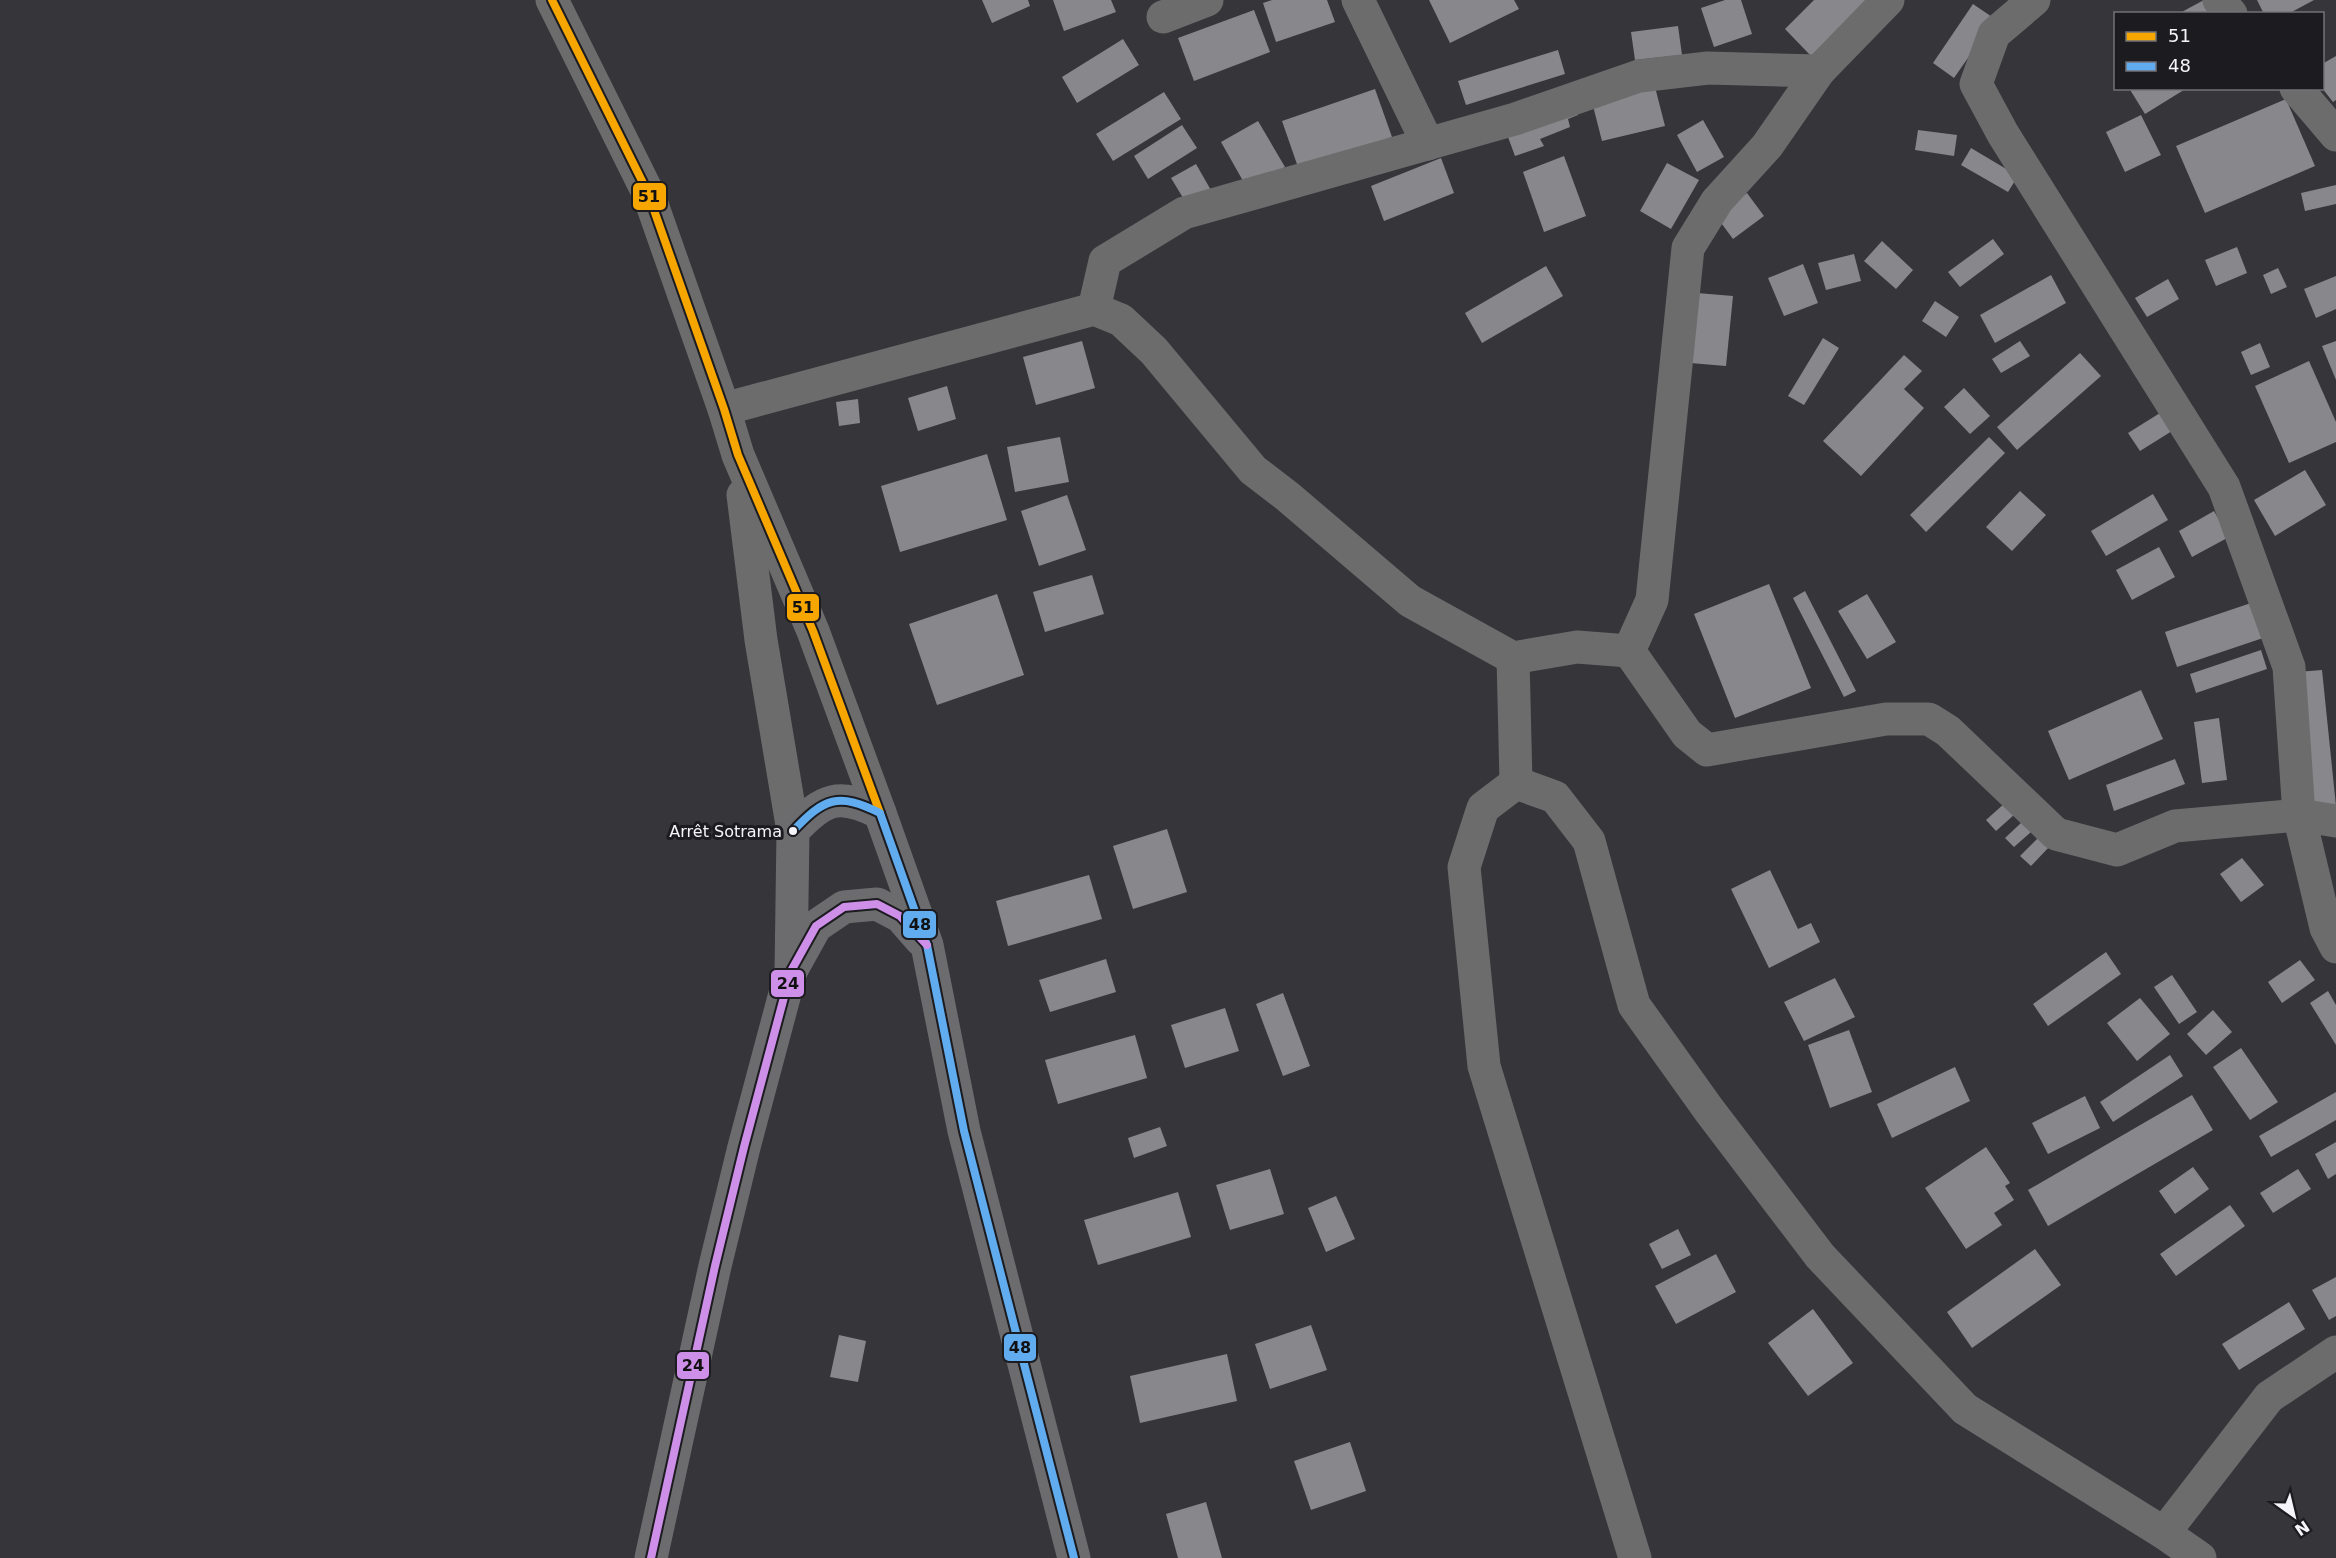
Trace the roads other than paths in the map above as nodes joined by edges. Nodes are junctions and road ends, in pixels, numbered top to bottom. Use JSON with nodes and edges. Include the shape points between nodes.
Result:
{"nodes":[{"id":1,"x":552,"y":0,"type":"edge"},
{"id":2,"x":1207,"y":0,"type":"edge"},
{"id":3,"x":1358,"y":0,"type":"edge"},
{"id":4,"x":1888,"y":0,"type":"edge"},
{"id":5,"x":2034,"y":0,"type":"edge"},
{"id":6,"x":2219,"y":0,"type":"edge"},
{"id":7,"x":2228,"y":12,"type":"edge"},
{"id":8,"x":1163,"y":17,"type":"dead end"},
{"id":9,"x":1820,"y":71,"type":"junction"},
{"id":10,"x":2298,"y":90,"type":"edge"},
{"id":11,"x":2336,"y":135,"type":"edge"},
{"id":12,"x":1428,"y":144,"type":"junction"},
{"id":13,"x":1094,"y":309,"type":"junction"},
{"id":14,"x":724,"y":409,"type":"junction"},
{"id":15,"x":738,"y":455,"type":"junction"},
{"id":16,"x":1629,"y":651,"type":"junction"},
{"id":17,"x":1513,"y":658,"type":"junction"},
{"id":18,"x":1516,"y":783,"type":"junction"},
{"id":19,"x":880,"y":813,"type":"junction"},
{"id":20,"x":2299,"y":815,"type":"junction"},
{"id":21,"x":2336,"y":821,"type":"edge"},
{"id":22,"x":793,"y":831,"type":"junction"},
{"id":23,"x":927,"y":945,"type":"junction"},
{"id":24,"x":2336,"y":947,"type":"edge"},
{"id":25,"x":791,"y":971,"type":"junction"},
{"id":26,"x":2336,"y":1352,"type":"edge"},
{"id":27,"x":2164,"y":1533,"type":"junction"},
{"id":28,"x":651,"y":1558,"type":"edge"},
{"id":29,"x":1074,"y":1558,"type":"edge"},
{"id":30,"x":1635,"y":1558,"type":"edge"},
{"id":31,"x":2200,"y":1558,"type":"edge"}],
"edges":[{"from":1,"to":14,"type":"street","via":[[648,194]]},
{"from":2,"to":8,"type":"street"},
{"from":3,"to":12,"type":"street"},
{"from":4,"to":9,"type":"street"},
{"from":5,"to":20,"type":"street","via":[[1994,34],[1976,84],[2003,135],[2224,487],[2289,667]]},
{"from":6,"to":7,"type":"street"},
{"from":9,"to":12,"type":"street","via":[[1708,68],[1639,76]]},
{"from":9,"to":16,"type":"street","via":[[1767,146],[1717,201],[1688,248],[1652,600]]},
{"from":10,"to":11,"type":"street"},
{"from":12,"to":13,"type":"street","via":[[1184,213],[1105,261]]},
{"from":13,"to":14,"type":"street"},
{"from":13,"to":17,"type":"street","via":[[1121,320],[1154,351],[1253,470],[1410,601]]},
{"from":14,"to":15,"type":"street"},
{"from":15,"to":19,"type":"street","via":[[813,631]]},
{"from":15,"to":22,"type":"street","via":[[761,640]]},
{"from":16,"to":17,"type":"street","via":[[1576,647]]},
{"from":16,"to":20,"type":"street","via":[[1687,734],[1707,750],[1886,719],[1929,719],[1948,731],[2056,834],[2117,850],[2175,826]]},
{"from":17,"to":18,"type":"street"},
{"from":18,"to":27,"type":"street","via":[[1555,797],[1589,841],[1634,1005],[1820,1256],[1965,1409]]},
{"from":18,"to":30,"type":"street","via":[[1483,808],[1464,867],[1484,1066]]},
{"from":19,"to":22,"type":"highway","via":[[842,799],[825,804]]},
{"from":19,"to":23,"type":"highway"},
{"from":20,"to":21,"type":"street"},
{"from":20,"to":24,"type":"street","via":[[2326,928]]},
{"from":22,"to":25,"type":"highway"},
{"from":23,"to":25,"type":"highway","via":[[900,916],[877,904],[844,906],[816,926]]},
{"from":23,"to":29,"type":"highway","via":[[964,1131]]},
{"from":25,"to":28,"type":"highway","via":[[720,1244]]},
{"from":26,"to":27,"type":"street","via":[[2269,1397]]},
{"from":27,"to":31,"type":"street"}]}
